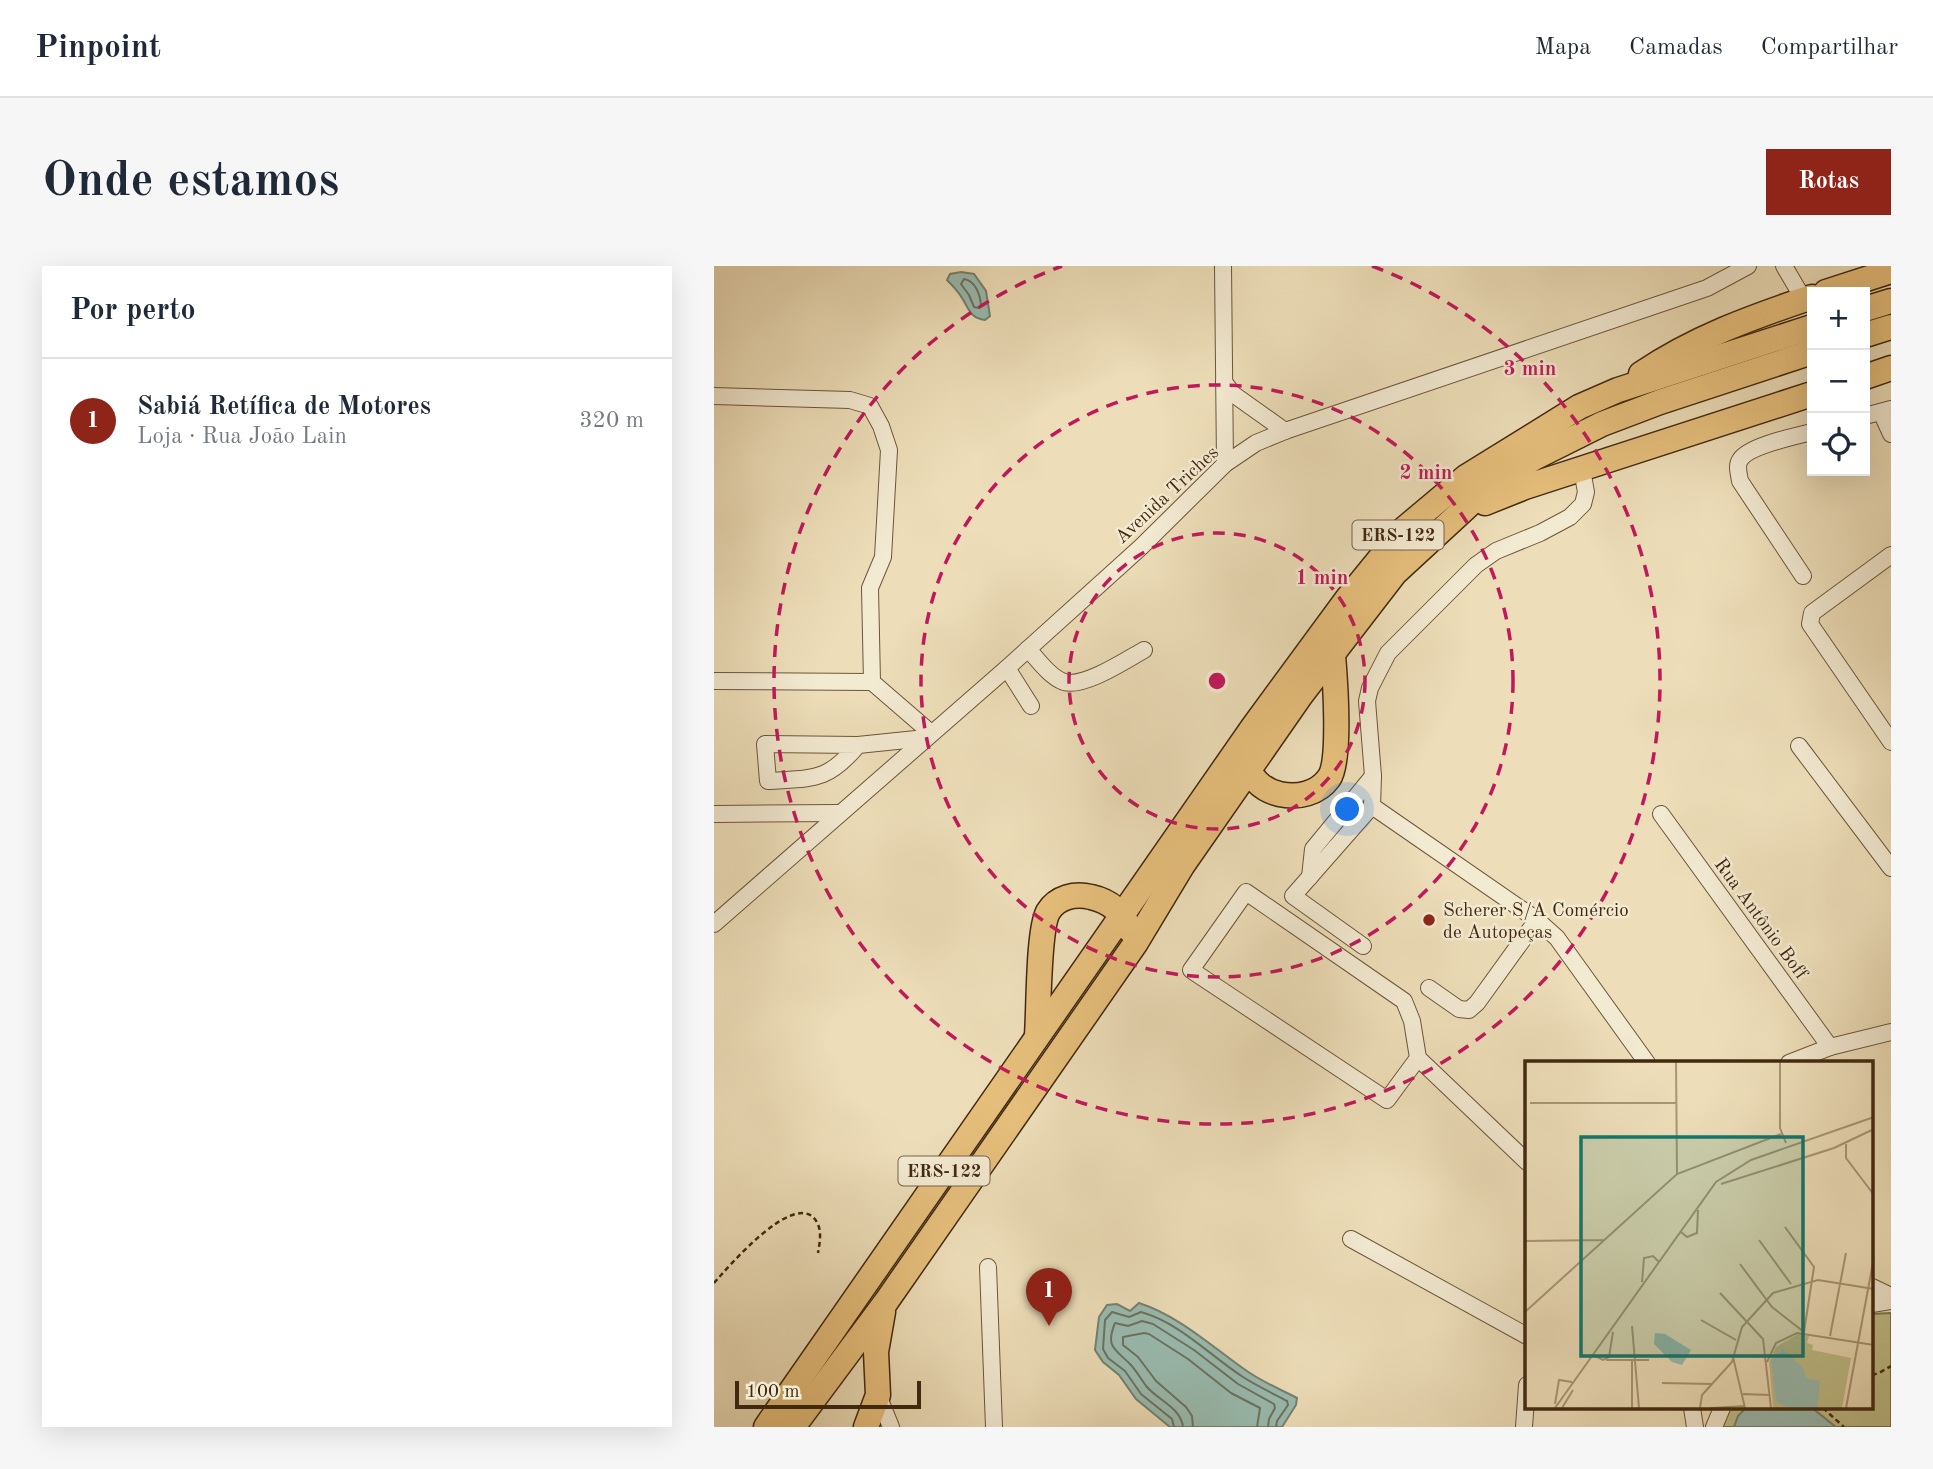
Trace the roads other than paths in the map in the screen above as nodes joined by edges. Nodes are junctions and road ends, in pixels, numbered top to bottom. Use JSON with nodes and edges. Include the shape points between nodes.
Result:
{"nodes":[{"id":1,"x":1223,"y":266,"type":"edge"},
{"id":2,"x":1748,"y":266,"type":"edge"},
{"id":3,"x":1784,"y":266,"type":"edge"},
{"id":4,"x":1891,"y":271,"type":"edge"},
{"id":5,"x":1842,"y":287,"type":"edge"},
{"id":6,"x":1807,"y":289,"type":"edge"},
{"id":7,"x":1807,"y":298,"type":"edge"},
{"id":8,"x":1891,"y":301,"type":"edge"},
{"id":9,"x":1870,"y":307,"type":"edge"},
{"id":10,"x":1891,"y":327,"type":"edge"},
{"id":11,"x":1807,"y":329,"type":"edge"},
{"id":12,"x":1870,"y":333,"type":"edge"},
{"id":13,"x":1807,"y":354,"type":"edge"},
{"id":14,"x":1891,"y":368,"type":"edge"},
{"id":15,"x":1870,"y":375,"type":"edge"},
{"id":16,"x":1224,"y":382,"type":"junction"},
{"id":17,"x":1618,"y":390,"type":"junction"},
{"id":18,"x":714,"y":396,"type":"edge"},
{"id":19,"x":1807,"y":396,"type":"edge"},
{"id":20,"x":1879,"y":413,"type":"edge"},
{"id":21,"x":1284,"y":430,"type":"junction"},
{"id":22,"x":1807,"y":434,"type":"edge"},
{"id":23,"x":1891,"y":434,"type":"edge"},
{"id":24,"x":1225,"y":464,"type":"junction"},
{"id":25,"x":1582,"y":470,"type":"junction"},
{"id":26,"x":1459,"y":514,"type":"junction"},
{"id":27,"x":1891,"y":555,"type":"edge"},
{"id":28,"x":1803,"y":576,"type":"dead end"},
{"id":29,"x":1028,"y":649,"type":"junction"},
{"id":30,"x":1144,"y":650,"type":"dead end"},
{"id":31,"x":1334,"y":654,"type":"junction"},
{"id":32,"x":1007,"y":668,"type":"junction"},
{"id":33,"x":714,"y":681,"type":"edge"},
{"id":34,"x":872,"y":682,"type":"junction"},
{"id":35,"x":1031,"y":706,"type":"dead end"},
{"id":36,"x":1253,"y":727,"type":"junction"},
{"id":37,"x":929,"y":736,"type":"junction"},
{"id":38,"x":1891,"y":742,"type":"edge"},
{"id":39,"x":858,"y":746,"type":"junction"},
{"id":40,"x":1799,"y":746,"type":"dead end"},
{"id":41,"x":1248,"y":771,"type":"junction"},
{"id":42,"x":1373,"y":776,"type":"junction"},
{"id":43,"x":1372,"y":806,"type":"junction"},
{"id":44,"x":839,"y":813,"type":"junction"},
{"id":45,"x":714,"y":814,"type":"edge"},
{"id":46,"x":1661,"y":814,"type":"dead end"},
{"id":47,"x":1891,"y":868,"type":"edge"},
{"id":48,"x":1310,"y":877,"type":"junction"},
{"id":49,"x":1123,"y":915,"type":"junction"},
{"id":50,"x":1537,"y":920,"type":"junction"},
{"id":51,"x":714,"y":924,"type":"edge"},
{"id":52,"x":1135,"y":944,"type":"junction"},
{"id":53,"x":1363,"y":946,"type":"dead end"},
{"id":54,"x":1429,"y":988,"type":"dead end"},
{"id":55,"x":1891,"y":1032,"type":"edge"},
{"id":56,"x":1037,"y":1035,"type":"junction"},
{"id":57,"x":1830,"y":1047,"type":"junction"},
{"id":58,"x":1418,"y":1058,"type":"junction"},
{"id":59,"x":1646,"y":1061,"type":"edge"},
{"id":60,"x":1793,"y":1061,"type":"edge"},
{"id":61,"x":1525,"y":1161,"type":"edge"},
{"id":62,"x":1351,"y":1240,"type":"dead end"},
{"id":63,"x":988,"y":1267,"type":"dead end"},
{"id":64,"x":1874,"y":1288,"type":"edge"},
{"id":65,"x":1891,"y":1299,"type":"edge"},
{"id":66,"x":886,"y":1302,"type":"junction"},
{"id":67,"x":1874,"y":1303,"type":"edge"},
{"id":68,"x":1525,"y":1335,"type":"edge"},
{"id":69,"x":798,"y":1382,"type":"junction"},
{"id":70,"x":878,"y":1395,"type":"junction"},
{"id":71,"x":1721,"y":1410,"type":"edge"},
{"id":72,"x":766,"y":1427,"type":"edge"},
{"id":73,"x":792,"y":1427,"type":"edge"},
{"id":74,"x":866,"y":1427,"type":"edge"},
{"id":75,"x":891,"y":1427,"type":"edge"},
{"id":76,"x":994,"y":1427,"type":"edge"},
{"id":77,"x":1714,"y":1427,"type":"edge"}],
"edges":[{"from":1,"to":16,"type":"street"},
{"from":2,"to":21,"type":"street","name":"Avenida Triches","via":[[1707,288]]},
{"from":3,"to":6,"type":"street"},
{"from":4,"to":5,"type":"highway"},
{"from":7,"to":17,"type":"highway","via":[[1716,331],[1665,357]]},
{"from":8,"to":9,"type":"highway"},
{"from":10,"to":12,"type":"highway"},
{"from":11,"to":17,"type":"highway","number":"ERS-122"},
{"from":13,"to":26,"type":"highway","number":"ERS-122","via":[[1602,424],[1534,458],[1485,490]]},
{"from":14,"to":15,"type":"highway"},
{"from":16,"to":21,"type":"street","via":[[1233,394]]},
{"from":16,"to":24,"type":"street"},
{"from":17,"to":36,"type":"highway","number":"ERS-122","via":[[1579,407],[1505,451],[1465,477],[1404,529]]},
{"from":18,"to":34,"type":"street","via":[[850,400],[870,406],[890,450],[883,557],[870,588]]},
{"from":19,"to":25,"type":"highway"},
{"from":20,"to":23,"type":"street"},
{"from":21,"to":24,"type":"street","name":"Avenida Triches"},
{"from":22,"to":28,"type":"street","via":[[1750,451],[1740,458],[1737,468],[1740,481]]},
{"from":24,"to":29,"type":"street","name":"Avenida Triches"},
{"from":25,"to":26,"type":"highway"},
{"from":25,"to":42,"type":"street","via":[[1583,504],[1570,517],[1476,565],[1388,653],[1367,701]]},
{"from":26,"to":31,"type":"highway","number":"ERS-122","via":[[1395,573]]},
{"from":27,"to":38,"type":"street","via":[[1812,613],[1810,624]]},
{"from":29,"to":30,"type":"street","via":[[1052,675],[1076,684]]},
{"from":29,"to":32,"type":"street","name":"Avenida Triches"},
{"from":31,"to":41,"type":"highway","number":"ERS-122"},
{"from":31,"to":41,"type":"highway","via":[[1335,758],[1330,777],[1304,794],[1279,794],[1259,786]]},
{"from":32,"to":35,"type":"street"},
{"from":32,"to":37,"type":"street","name":"Avenida Triches"},
{"from":33,"to":34,"type":"street"},
{"from":34,"to":37,"type":"street"},
{"from":36,"to":41,"type":"highway"},
{"from":36,"to":49,"type":"highway","number":"ERS-122"},
{"from":37,"to":39,"type":"street"},
{"from":37,"to":44,"type":"street","name":"Avenida Triches"},
{"from":39,"to":39,"type":"street","via":[[765,744],[768,781],[831,772]]},
{"from":40,"to":47,"type":"street"},
{"from":41,"to":52,"type":"highway","number":"ERS-122"},
{"from":42,"to":43,"type":"street"},
{"from":42,"to":48,"type":"street","via":[[1313,849]]},
{"from":43,"to":48,"type":"street"},
{"from":43,"to":50,"type":"street"},
{"from":44,"to":45,"type":"street"},
{"from":44,"to":51,"type":"street","name":"Avenida Triches"},
{"from":46,"to":57,"type":"street","name":"Rua Antônio Boff"},
{"from":48,"to":53,"type":"street","via":[[1293,896]]},
{"from":49,"to":52,"type":"highway"},
{"from":49,"to":56,"type":"highway","number":"ERS-122"},
{"from":49,"to":56,"type":"highway","via":[[1098,898],[1083,895],[1071,895],[1049,910],[1043,933]]},
{"from":50,"to":54,"type":"street","via":[[1469,1010],[1459,1009]]},
{"from":50,"to":59,"type":"street","via":[[1557,938]]},
{"from":52,"to":66,"type":"highway","number":"ERS-122"},
{"from":55,"to":57,"type":"street"},
{"from":56,"to":69,"type":"highway","number":"ERS-122"},
{"from":57,"to":60,"type":"street"},
{"from":58,"to":58,"type":"street","via":[[1404,1001],[1246,892],[1191,970],[1387,1100]]},
{"from":58,"to":61,"type":"street"},
{"from":62,"to":68,"type":"street"},
{"from":63,"to":76,"type":"street"},
{"from":64,"to":65,"type":"street"},
{"from":65,"to":67,"type":"street"},
{"from":66,"to":70,"type":"highway","via":[[876,1352]]},
{"from":66,"to":73,"type":"highway","number":"ERS-122"},
{"from":69,"to":72,"type":"highway","number":"ERS-122"},
{"from":69,"to":73,"type":"highway"},
{"from":70,"to":74,"type":"highway"},
{"from":70,"to":75,"type":"street"},
{"from":71,"to":77,"type":"street"}]}
